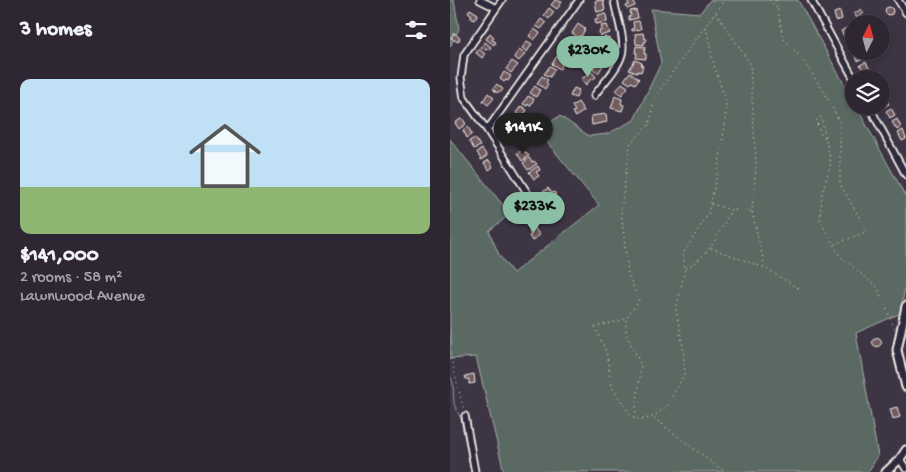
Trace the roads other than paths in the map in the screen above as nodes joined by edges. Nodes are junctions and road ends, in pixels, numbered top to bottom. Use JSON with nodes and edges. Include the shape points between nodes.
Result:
{"nodes":[{"id":1,"x":480,"y":0,"type":"edge"},
{"id":2,"x":502,"y":0,"type":"edge"},
{"id":3,"x":579,"y":0,"type":"edge"},
{"id":4,"x":614,"y":0,"type":"edge"},
{"id":5,"x":811,"y":0,"type":"edge"},
{"id":6,"x":898,"y":0,"type":"edge"},
{"id":7,"x":496,"y":8,"type":"junction"},
{"id":8,"x":906,"y":13,"type":"edge"},
{"id":9,"x":849,"y":70,"type":"edge"},
{"id":10,"x":594,"y":96,"type":"dead end"},
{"id":11,"x":874,"y":115,"type":"edge"},
{"id":12,"x":487,"y":130,"type":"junction"},
{"id":13,"x":906,"y":176,"type":"edge"},
{"id":14,"x":544,"y":219,"type":"dead end"},
{"id":15,"x":906,"y":306,"type":"edge"},
{"id":16,"x":906,"y":387,"type":"edge"},
{"id":17,"x":465,"y":416,"type":"road end"},
{"id":18,"x":906,"y":450,"type":"edge"},
{"id":19,"x":900,"y":459,"type":"junction"},
{"id":20,"x":906,"y":469,"type":"edge"},
{"id":21,"x":475,"y":472,"type":"edge"},
{"id":22,"x":886,"y":472,"type":"edge"}],
"edges":[{"from":1,"to":7,"type":"street"},
{"from":2,"to":7,"type":"street"},
{"from":3,"to":12,"type":"street"},
{"from":4,"to":10,"type":"street","via":[[622,53],[618,64]]},
{"from":5,"to":9,"type":"street"},
{"from":6,"to":8,"type":"street"},
{"from":7,"to":12,"type":"street","via":[[464,55],[461,65],[464,98]]},
{"from":11,"to":13,"type":"street"},
{"from":12,"to":14,"type":"street"},
{"from":15,"to":16,"type":"street","via":[[897,350]]},
{"from":17,"to":21,"type":"street"},
{"from":18,"to":19,"type":"street"},
{"from":19,"to":20,"type":"street"},
{"from":19,"to":22,"type":"street"}]}
